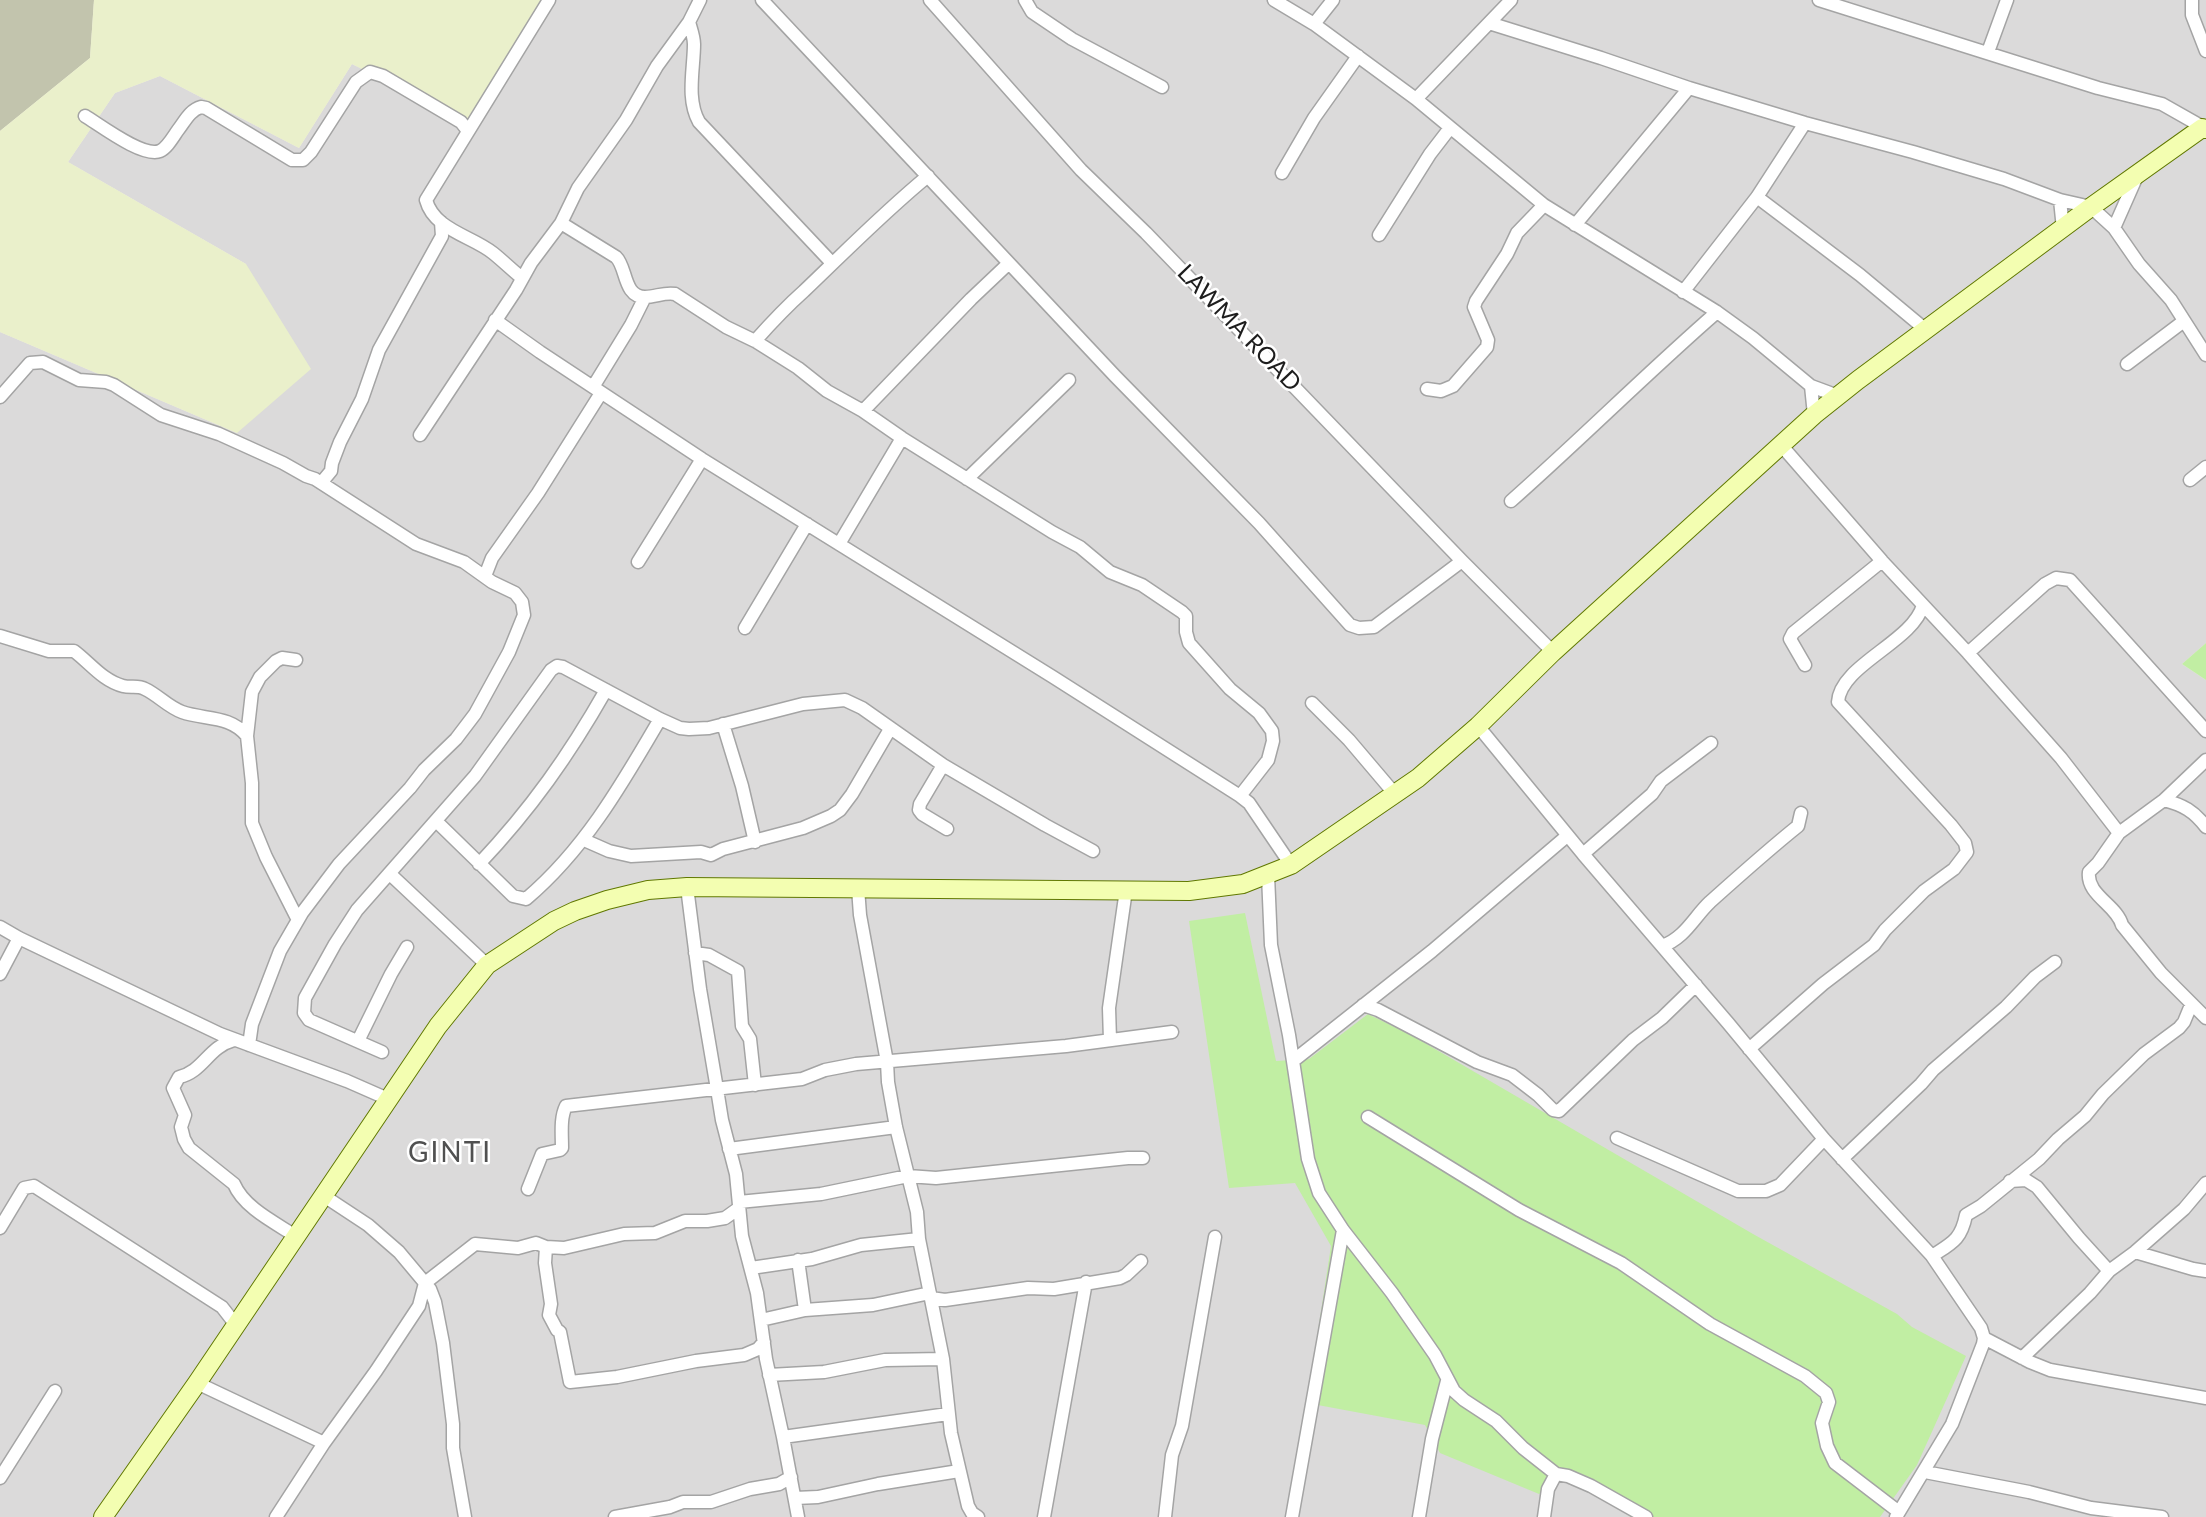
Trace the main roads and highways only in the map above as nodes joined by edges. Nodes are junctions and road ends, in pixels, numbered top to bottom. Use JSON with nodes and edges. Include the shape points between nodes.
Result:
{"nodes":[{"id":1,"x":2206,"y":129,"type":"edge"},
{"id":2,"x":103,"y":1517,"type":"edge"}],
"edges":[{"from":1,"to":2,"type":"main road","via":[[2091,207],[1814,415],[1418,778],[1291,864],[1226,888],[1189,891],[648,890],[575,911],[487,965],[387,1099]]}]}
